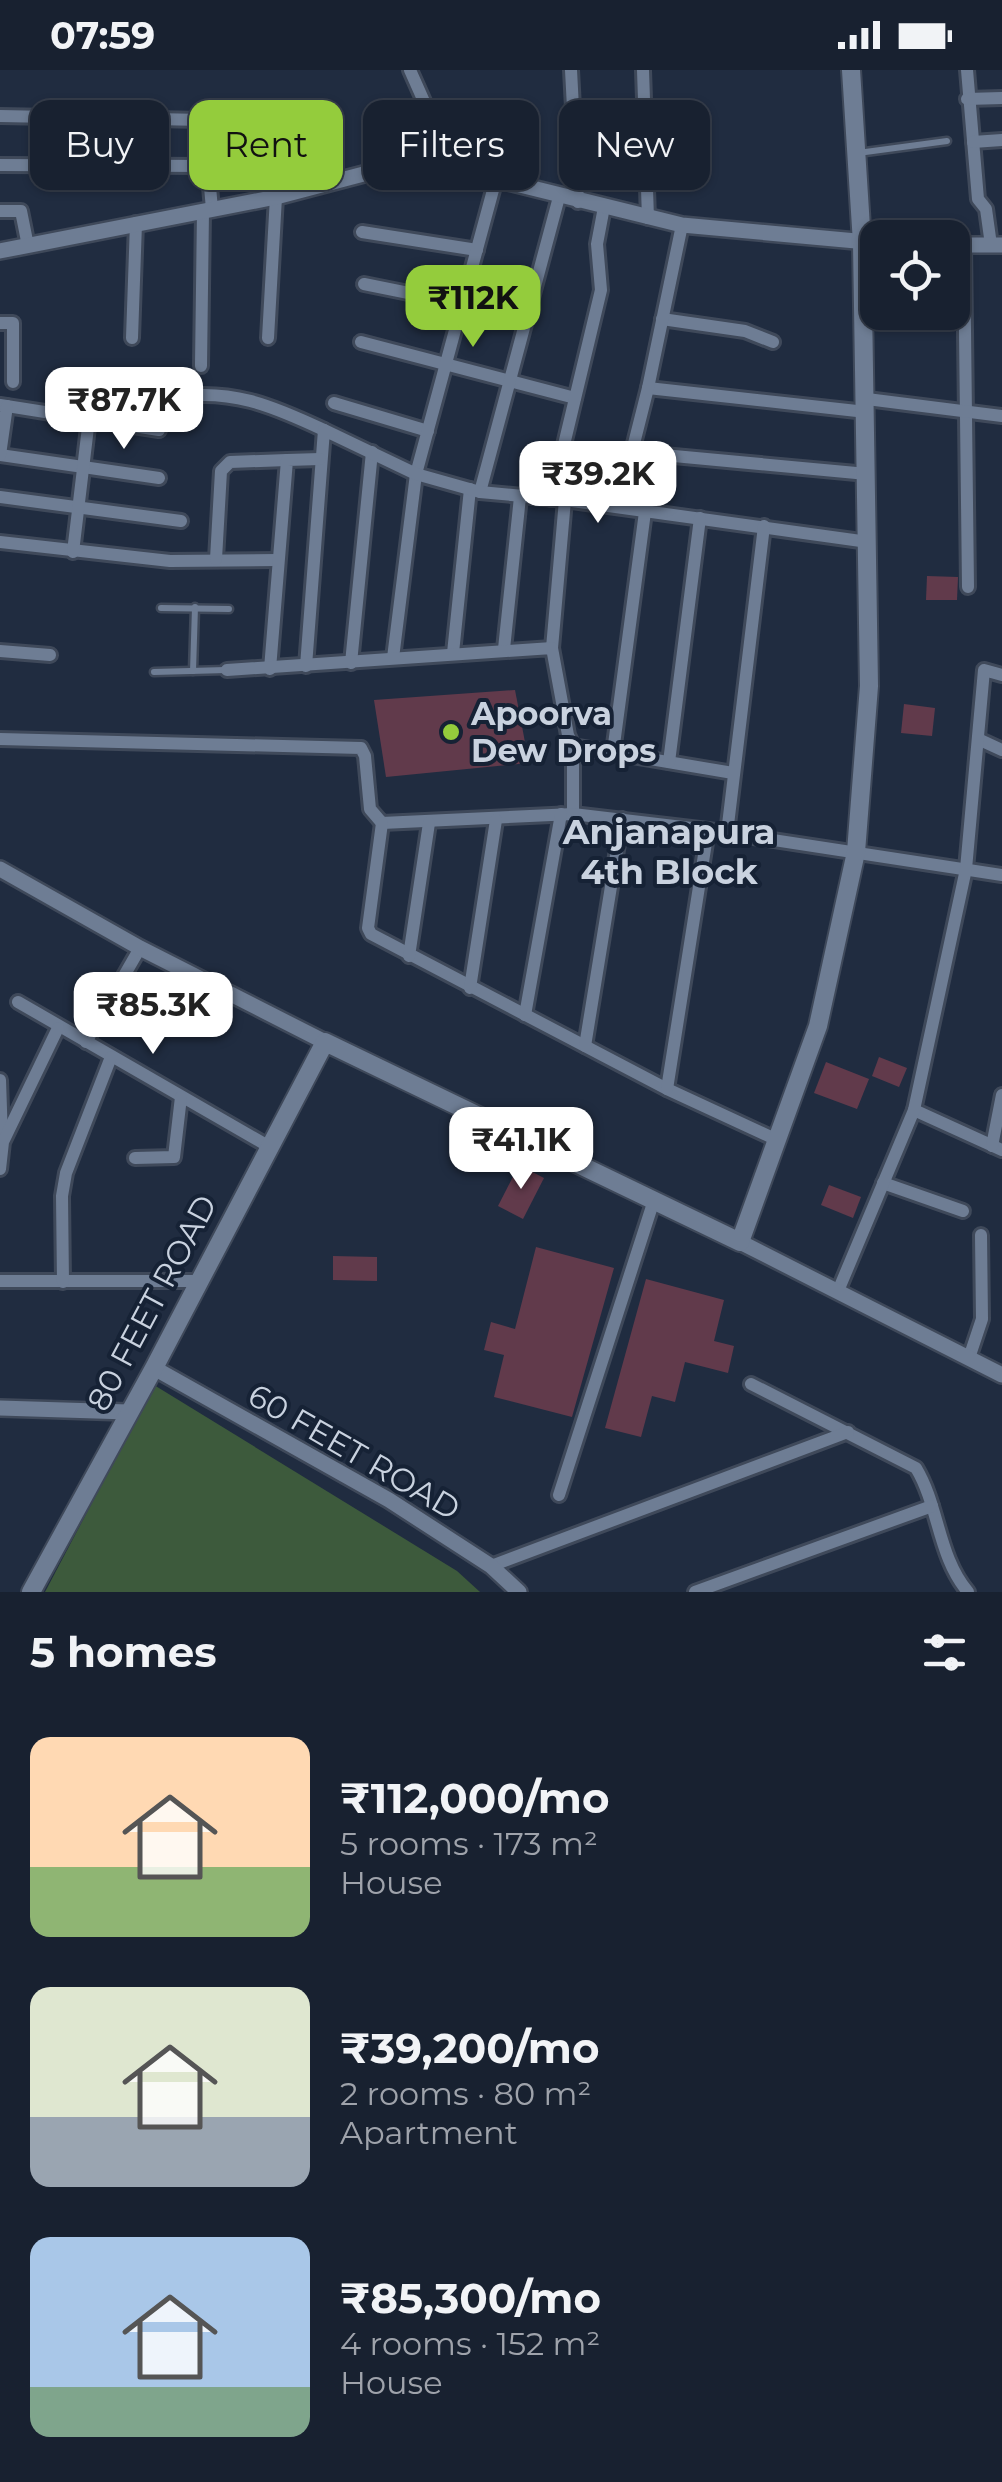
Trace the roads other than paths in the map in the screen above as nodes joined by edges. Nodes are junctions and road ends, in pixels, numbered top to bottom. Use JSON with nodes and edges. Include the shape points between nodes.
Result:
{"nodes":[{"id":1,"x":410,"y":70,"type":"edge"},
{"id":2,"x":571,"y":70,"type":"edge"},
{"id":3,"x":643,"y":70,"type":"edge"},
{"id":4,"x":850,"y":70,"type":"edge"},
{"id":5,"x":967,"y":70,"type":"edge"},
{"id":6,"x":1002,"y":98,"type":"edge"},
{"id":7,"x":968,"y":99,"type":"junction"},
{"id":8,"x":423,"y":100,"type":"edge"},
{"id":9,"x":573,"y":100,"type":"edge"},
{"id":10,"x":644,"y":100,"type":"edge"},
{"id":11,"x":0,"y":116,"type":"edge"},
{"id":12,"x":189,"y":120,"type":"edge"},
{"id":13,"x":1002,"y":140,"type":"edge"},
{"id":14,"x":947,"y":141,"type":"dead end"},
{"id":15,"x":973,"y":142,"type":"junction"},
{"id":16,"x":856,"y":153,"type":"junction"},
{"id":17,"x":0,"y":165,"type":"edge"},
{"id":18,"x":189,"y":166,"type":"edge"},
{"id":19,"x":363,"y":174,"type":"edge"},
{"id":20,"x":207,"y":190,"type":"edge"},
{"id":21,"x":280,"y":190,"type":"edge"},
{"id":22,"x":493,"y":190,"type":"edge"},
{"id":23,"x":535,"y":190,"type":"edge"},
{"id":24,"x":577,"y":190,"type":"edge"},
{"id":25,"x":646,"y":190,"type":"edge"},
{"id":26,"x":280,"y":196,"type":"junction"},
{"id":27,"x":559,"y":196,"type":"junction"},
{"id":28,"x":578,"y":202,"type":"junction"},
{"id":29,"x":604,"y":207,"type":"junction"},
{"id":30,"x":207,"y":210,"type":"junction"},
{"id":31,"x":0,"y":211,"type":"edge"},
{"id":32,"x":648,"y":218,"type":"junction"},
{"id":33,"x":866,"y":220,"type":"edge"},
{"id":34,"x":136,"y":223,"type":"junction"},
{"id":35,"x":682,"y":225,"type":"junction"},
{"id":36,"x":362,"y":232,"type":"dead end"},
{"id":37,"x":860,"y":242,"type":"edge"},
{"id":38,"x":970,"y":245,"type":"edge"},
{"id":39,"x":996,"y":245,"type":"edge"},
{"id":40,"x":28,"y":246,"type":"junction"},
{"id":41,"x":477,"y":250,"type":"junction"},
{"id":42,"x":0,"y":251,"type":"edge"},
{"id":43,"x":364,"y":284,"type":"dead end"},
{"id":44,"x":463,"y":304,"type":"junction"},
{"id":45,"x":662,"y":319,"type":"junction"},
{"id":46,"x":0,"y":323,"type":"edge"},
{"id":47,"x":868,"y":330,"type":"edge"},
{"id":48,"x":963,"y":330,"type":"edge"},
{"id":49,"x":132,"y":338,"type":"dead end"},
{"id":50,"x":268,"y":338,"type":"dead end"},
{"id":51,"x":361,"y":342,"type":"dead end"},
{"id":52,"x":773,"y":342,"type":"dead end"},
{"id":53,"x":201,"y":366,"type":"dead end"},
{"id":54,"x":447,"y":366,"type":"junction"},
{"id":55,"x":13,"y":382,"type":"dead end"},
{"id":56,"x":511,"y":383,"type":"junction"},
{"id":57,"x":648,"y":388,"type":"junction"},
{"id":58,"x":575,"y":398,"type":"junction"},
{"id":59,"x":334,"y":403,"type":"dead end"},
{"id":60,"x":866,"y":405,"type":"junction"},
{"id":61,"x":4,"y":406,"type":"edge"},
{"id":62,"x":968,"y":412,"type":"junction"},
{"id":63,"x":1002,"y":416,"type":"edge"},
{"id":64,"x":89,"y":419,"type":"junction"},
{"id":65,"x":324,"y":430,"type":"junction"},
{"id":66,"x":428,"y":431,"type":"junction"},
{"id":67,"x":372,"y":452,"type":"junction"},
{"id":68,"x":630,"y":452,"type":"junction"},
{"id":69,"x":0,"y":455,"type":"edge"},
{"id":70,"x":320,"y":459,"type":"junction"},
{"id":71,"x":287,"y":460,"type":"junction"},
{"id":72,"x":84,"y":468,"type":"junction"},
{"id":73,"x":416,"y":474,"type":"junction"},
{"id":74,"x":867,"y":474,"type":"junction"},
{"id":75,"x":159,"y":478,"type":"dead end"},
{"id":76,"x":475,"y":491,"type":"junction"},
{"id":77,"x":0,"y":496,"type":"edge"},
{"id":78,"x":520,"y":497,"type":"junction"},
{"id":79,"x":558,"y":500,"type":"junction"},
{"id":80,"x":618,"y":507,"type":"junction"},
{"id":81,"x":80,"y":508,"type":"junction"},
{"id":82,"x":645,"y":512,"type":"junction"},
{"id":83,"x":700,"y":518,"type":"junction"},
{"id":84,"x":182,"y":522,"type":"dead end"},
{"id":85,"x":764,"y":526,"type":"junction"},
{"id":86,"x":0,"y":542,"type":"edge"},
{"id":87,"x":868,"y":542,"type":"junction"},
{"id":88,"x":74,"y":552,"type":"junction"},
{"id":89,"x":216,"y":559,"type":"junction"},
{"id":90,"x":277,"y":560,"type":"junction"},
{"id":91,"x":968,"y":586,"type":"dead end"},
{"id":92,"x":195,"y":607,"type":"junction"},
{"id":93,"x":161,"y":608,"type":"dead end"},
{"id":94,"x":229,"y":609,"type":"dead end"},
{"id":95,"x":552,"y":648,"type":"junction"},
{"id":96,"x":504,"y":649,"type":"junction"},
{"id":97,"x":0,"y":650,"type":"edge"},
{"id":98,"x":453,"y":653,"type":"junction"},
{"id":99,"x":50,"y":655,"type":"dead end"},
{"id":100,"x":393,"y":658,"type":"junction"},
{"id":101,"x":351,"y":662,"type":"junction"},
{"id":102,"x":306,"y":666,"type":"junction"},
{"id":103,"x":270,"y":668,"type":"junction"},
{"id":104,"x":227,"y":670,"type":"joint"},
{"id":105,"x":193,"y":671,"type":"junction"},
{"id":106,"x":154,"y":672,"type":"dead end"},
{"id":107,"x":1002,"y":675,"type":"edge"},
{"id":108,"x":978,"y":738,"type":"junction"},
{"id":109,"x":0,"y":739,"type":"edge"},
{"id":110,"x":573,"y":746,"type":"junction"},
{"id":111,"x":1002,"y":750,"type":"edge"},
{"id":112,"x":614,"y":752,"type":"junction"},
{"id":113,"x":669,"y":762,"type":"junction"},
{"id":114,"x":733,"y":773,"type":"junction"},
{"id":115,"x":567,"y":814,"type":"junction"},
{"id":116,"x":622,"y":819,"type":"junction"},
{"id":117,"x":496,"y":820,"type":"junction"},
{"id":118,"x":429,"y":822,"type":"junction"},
{"id":119,"x":382,"y":823,"type":"junction"},
{"id":120,"x":708,"y":830,"type":"junction"},
{"id":121,"x":726,"y":833,"type":"junction"},
{"id":122,"x":856,"y":852,"type":"junction"},
{"id":123,"x":0,"y":868,"type":"edge"},
{"id":124,"x":966,"y":869,"type":"junction"},
{"id":125,"x":1002,"y":876,"type":"edge"},
{"id":126,"x":140,"y":948,"type":"junction"},
{"id":127,"x":410,"y":956,"type":"junction"},
{"id":128,"x":470,"y":988,"type":"junction"},
{"id":129,"x":18,"y":1002,"type":"dead end"},
{"id":130,"x":526,"y":1016,"type":"junction"},
{"id":131,"x":58,"y":1028,"type":"junction"},
{"id":132,"x":86,"y":1042,"type":"junction"},
{"id":133,"x":325,"y":1042,"type":"junction"},
{"id":134,"x":585,"y":1046,"type":"junction"},
{"id":135,"x":111,"y":1057,"type":"junction"},
{"id":136,"x":0,"y":1080,"type":"edge"},
{"id":137,"x":667,"y":1089,"type":"junction"},
{"id":138,"x":1002,"y":1095,"type":"edge"},
{"id":139,"x":180,"y":1097,"type":"junction"},
{"id":140,"x":914,"y":1110,"type":"junction"},
{"id":141,"x":775,"y":1139,"type":"junction"},
{"id":142,"x":2,"y":1142,"type":"junction"},
{"id":143,"x":268,"y":1146,"type":"junction"},
{"id":144,"x":997,"y":1148,"type":"edge"},
{"id":145,"x":135,"y":1158,"type":"dead end"},
{"id":146,"x":0,"y":1169,"type":"edge"},
{"id":147,"x":883,"y":1183,"type":"junction"},
{"id":148,"x":654,"y":1200,"type":"junction"},
{"id":149,"x":962,"y":1210,"type":"dead end"},
{"id":150,"x":981,"y":1235,"type":"dead end"},
{"id":151,"x":740,"y":1242,"type":"junction"},
{"id":152,"x":0,"y":1280,"type":"edge"},
{"id":153,"x":199,"y":1281,"type":"junction"},
{"id":154,"x":63,"y":1282,"type":"junction"},
{"id":155,"x":838,"y":1291,"type":"junction"},
{"id":156,"x":968,"y":1358,"type":"junction"},
{"id":157,"x":154,"y":1368,"type":"junction"},
{"id":158,"x":1002,"y":1375,"type":"edge"},
{"id":159,"x":751,"y":1384,"type":"dead end"},
{"id":160,"x":0,"y":1408,"type":"edge"},
{"id":161,"x":128,"y":1412,"type":"junction"},
{"id":162,"x":848,"y":1432,"type":"junction"},
{"id":163,"x":559,"y":1496,"type":"dead end"},
{"id":164,"x":932,"y":1506,"type":"junction"},
{"id":165,"x":490,"y":1566,"type":"junction"},
{"id":166,"x":965,"y":1591,"type":"edge"},
{"id":167,"x":31,"y":1592,"type":"edge"},
{"id":168,"x":520,"y":1592,"type":"edge"},
{"id":169,"x":695,"y":1592,"type":"edge"}],
"edges":[{"from":1,"to":8,"type":"street"},
{"from":2,"to":9,"type":"street"},
{"from":3,"to":10,"type":"street"},
{"from":4,"to":16,"type":"main road"},
{"from":5,"to":7,"type":"street"},
{"from":6,"to":7,"type":"street"},
{"from":7,"to":15,"type":"street"},
{"from":11,"to":12,"type":"street"},
{"from":13,"to":15,"type":"street"},
{"from":14,"to":16,"type":"lane"},
{"from":15,"to":39,"type":"street","via":[[978,199]]},
{"from":16,"to":33,"type":"main road"},
{"from":17,"to":18,"type":"street"},
{"from":19,"to":26,"type":"street"},
{"from":20,"to":30,"type":"street"},
{"from":21,"to":26,"type":"street"},
{"from":22,"to":41,"type":"street"},
{"from":23,"to":27,"type":"street"},
{"from":24,"to":28,"type":"street"},
{"from":25,"to":32,"type":"street"},
{"from":26,"to":30,"type":"street"},
{"from":26,"to":50,"type":"street"},
{"from":27,"to":28,"type":"street"},
{"from":27,"to":56,"type":"street"},
{"from":28,"to":29,"type":"street"},
{"from":29,"to":32,"type":"street"},
{"from":29,"to":58,"type":"street","via":[[601,290]]},
{"from":30,"to":34,"type":"street"},
{"from":30,"to":53,"type":"street"},
{"from":31,"to":40,"type":"street","via":[[21,210]]},
{"from":32,"to":35,"type":"street"},
{"from":34,"to":40,"type":"street"},
{"from":34,"to":49,"type":"street"},
{"from":35,"to":37,"type":"street"},
{"from":35,"to":45,"type":"street"},
{"from":36,"to":41,"type":"street"},
{"from":38,"to":39,"type":"street"},
{"from":40,"to":42,"type":"street"},
{"from":41,"to":44,"type":"street"},
{"from":43,"to":44,"type":"street"},
{"from":44,"to":54,"type":"street"},
{"from":45,"to":52,"type":"street","via":[[745,331]]},
{"from":45,"to":57,"type":"street"},
{"from":46,"to":55,"type":"street","via":[[13,322]]},
{"from":47,"to":60,"type":"main road"},
{"from":48,"to":62,"type":"street"},
{"from":51,"to":54,"type":"street"},
{"from":54,"to":56,"type":"street"},
{"from":54,"to":66,"type":"street"},
{"from":56,"to":58,"type":"street"},
{"from":56,"to":76,"type":"street"},
{"from":57,"to":60,"type":"street"},
{"from":57,"to":68,"type":"street"},
{"from":58,"to":79,"type":"street"},
{"from":59,"to":66,"type":"street"},
{"from":60,"to":62,"type":"street"},
{"from":60,"to":74,"type":"main road"},
{"from":61,"to":64,"type":"street"},
{"from":61,"to":69,"type":"street"},
{"from":62,"to":63,"type":"street"},
{"from":62,"to":91,"type":"street"},
{"from":64,"to":65,"type":"street","via":[[159,430],[171,398],[225,395],[267,403]]},
{"from":64,"to":72,"type":"street"},
{"from":65,"to":67,"type":"street"},
{"from":65,"to":70,"type":"street"},
{"from":66,"to":73,"type":"street"},
{"from":67,"to":73,"type":"street"},
{"from":67,"to":101,"type":"street"},
{"from":68,"to":74,"type":"street"},
{"from":68,"to":80,"type":"street"},
{"from":69,"to":72,"type":"street"},
{"from":70,"to":71,"type":"street"},
{"from":70,"to":102,"type":"street"},
{"from":71,"to":89,"type":"street","via":[[224,466]]},
{"from":71,"to":90,"type":"street"},
{"from":72,"to":75,"type":"street"},
{"from":72,"to":81,"type":"street"},
{"from":73,"to":76,"type":"street"},
{"from":73,"to":100,"type":"street"},
{"from":74,"to":87,"type":"main road"},
{"from":76,"to":78,"type":"street"},
{"from":76,"to":98,"type":"street"},
{"from":77,"to":81,"type":"street"},
{"from":78,"to":79,"type":"street"},
{"from":78,"to":96,"type":"street"},
{"from":79,"to":80,"type":"street"},
{"from":79,"to":95,"type":"street"},
{"from":80,"to":82,"type":"street"},
{"from":81,"to":84,"type":"street"},
{"from":81,"to":88,"type":"street"},
{"from":82,"to":83,"type":"street"},
{"from":82,"to":112,"type":"street"},
{"from":83,"to":85,"type":"street"},
{"from":83,"to":113,"type":"street"},
{"from":85,"to":87,"type":"street"},
{"from":85,"to":114,"type":"street"},
{"from":86,"to":88,"type":"street"},
{"from":87,"to":122,"type":"main road","via":[[869,686]]},
{"from":88,"to":89,"type":"street"},
{"from":89,"to":90,"type":"street"},
{"from":90,"to":103,"type":"street"},
{"from":92,"to":93,"type":"lane"},
{"from":92,"to":94,"type":"lane"},
{"from":92,"to":105,"type":"lane"},
{"from":95,"to":96,"type":"street"},
{"from":95,"to":110,"type":"street"},
{"from":96,"to":98,"type":"street"},
{"from":97,"to":99,"type":"street"},
{"from":98,"to":100,"type":"street"},
{"from":100,"to":101,"type":"street"},
{"from":101,"to":102,"type":"street"},
{"from":102,"to":103,"type":"street"},
{"from":103,"to":104,"type":"street"},
{"from":104,"to":105,"type":"lane"},
{"from":105,"to":106,"type":"lane"},
{"from":107,"to":108,"type":"street","via":[[984,670]]},
{"from":108,"to":111,"type":"street"},
{"from":108,"to":124,"type":"street"},
{"from":109,"to":119,"type":"street","via":[[361,748],[370,809]]},
{"from":110,"to":112,"type":"street"},
{"from":110,"to":115,"type":"street"},
{"from":112,"to":113,"type":"street"},
{"from":113,"to":114,"type":"street"},
{"from":114,"to":121,"type":"street"},
{"from":115,"to":116,"type":"street"},
{"from":115,"to":117,"type":"street"},
{"from":115,"to":130,"type":"street"},
{"from":116,"to":120,"type":"street"},
{"from":116,"to":134,"type":"street"},
{"from":117,"to":118,"type":"street"},
{"from":117,"to":128,"type":"street"},
{"from":118,"to":119,"type":"street"},
{"from":118,"to":127,"type":"street"},
{"from":119,"to":127,"type":"street","via":[[368,928]]},
{"from":120,"to":121,"type":"street"},
{"from":120,"to":137,"type":"street"},
{"from":121,"to":122,"type":"street"},
{"from":122,"to":124,"type":"street"},
{"from":122,"to":141,"type":"main road","via":[[818,1026]]},
{"from":123,"to":126,"type":"street"},
{"from":124,"to":125,"type":"street"},
{"from":124,"to":140,"type":"street"},
{"from":126,"to":132,"type":"street"},
{"from":126,"to":133,"type":"street"},
{"from":127,"to":128,"type":"street"},
{"from":128,"to":130,"type":"street"},
{"from":129,"to":131,"type":"street"},
{"from":130,"to":134,"type":"street"},
{"from":131,"to":132,"type":"street"},
{"from":131,"to":142,"type":"street"},
{"from":132,"to":135,"type":"street"},
{"from":133,"to":143,"type":"main road","name":"80 FEET ROAD"},
{"from":133,"to":148,"type":"main road"},
{"from":134,"to":137,"type":"street"},
{"from":135,"to":139,"type":"street"},
{"from":135,"to":154,"type":"street","via":[[66,1173]]},
{"from":136,"to":142,"type":"street"},
{"from":137,"to":141,"type":"street"},
{"from":138,"to":144,"type":"street"},
{"from":139,"to":143,"type":"street"},
{"from":139,"to":145,"type":"street","via":[[174,1157]]},
{"from":140,"to":144,"type":"street"},
{"from":140,"to":147,"type":"street"},
{"from":141,"to":151,"type":"main road"},
{"from":142,"to":146,"type":"street"},
{"from":143,"to":153,"type":"main road","name":"80 FEET ROAD"},
{"from":147,"to":149,"type":"street"},
{"from":147,"to":155,"type":"street"},
{"from":148,"to":151,"type":"main road"},
{"from":148,"to":163,"type":"street"},
{"from":150,"to":156,"type":"street","via":[[982,1319]]},
{"from":151,"to":155,"type":"street"},
{"from":152,"to":154,"type":"street"},
{"from":153,"to":154,"type":"street"},
{"from":153,"to":157,"type":"main road","name":"80 FEET ROAD"},
{"from":155,"to":156,"type":"street"},
{"from":156,"to":158,"type":"street"},
{"from":157,"to":161,"type":"main road","name":"80 FEET ROAD"},
{"from":157,"to":165,"type":"street","name":"60 FEET ROAD","via":[[389,1500]]},
{"from":159,"to":162,"type":"street"},
{"from":160,"to":161,"type":"street"},
{"from":161,"to":167,"type":"main road","name":"80 FEET ROAD"},
{"from":162,"to":164,"type":"street","via":[[909,1462]]},
{"from":162,"to":165,"type":"street"},
{"from":164,"to":166,"type":"street"},
{"from":164,"to":169,"type":"street"},
{"from":165,"to":168,"type":"street","name":"60 FEET ROAD"}]}
